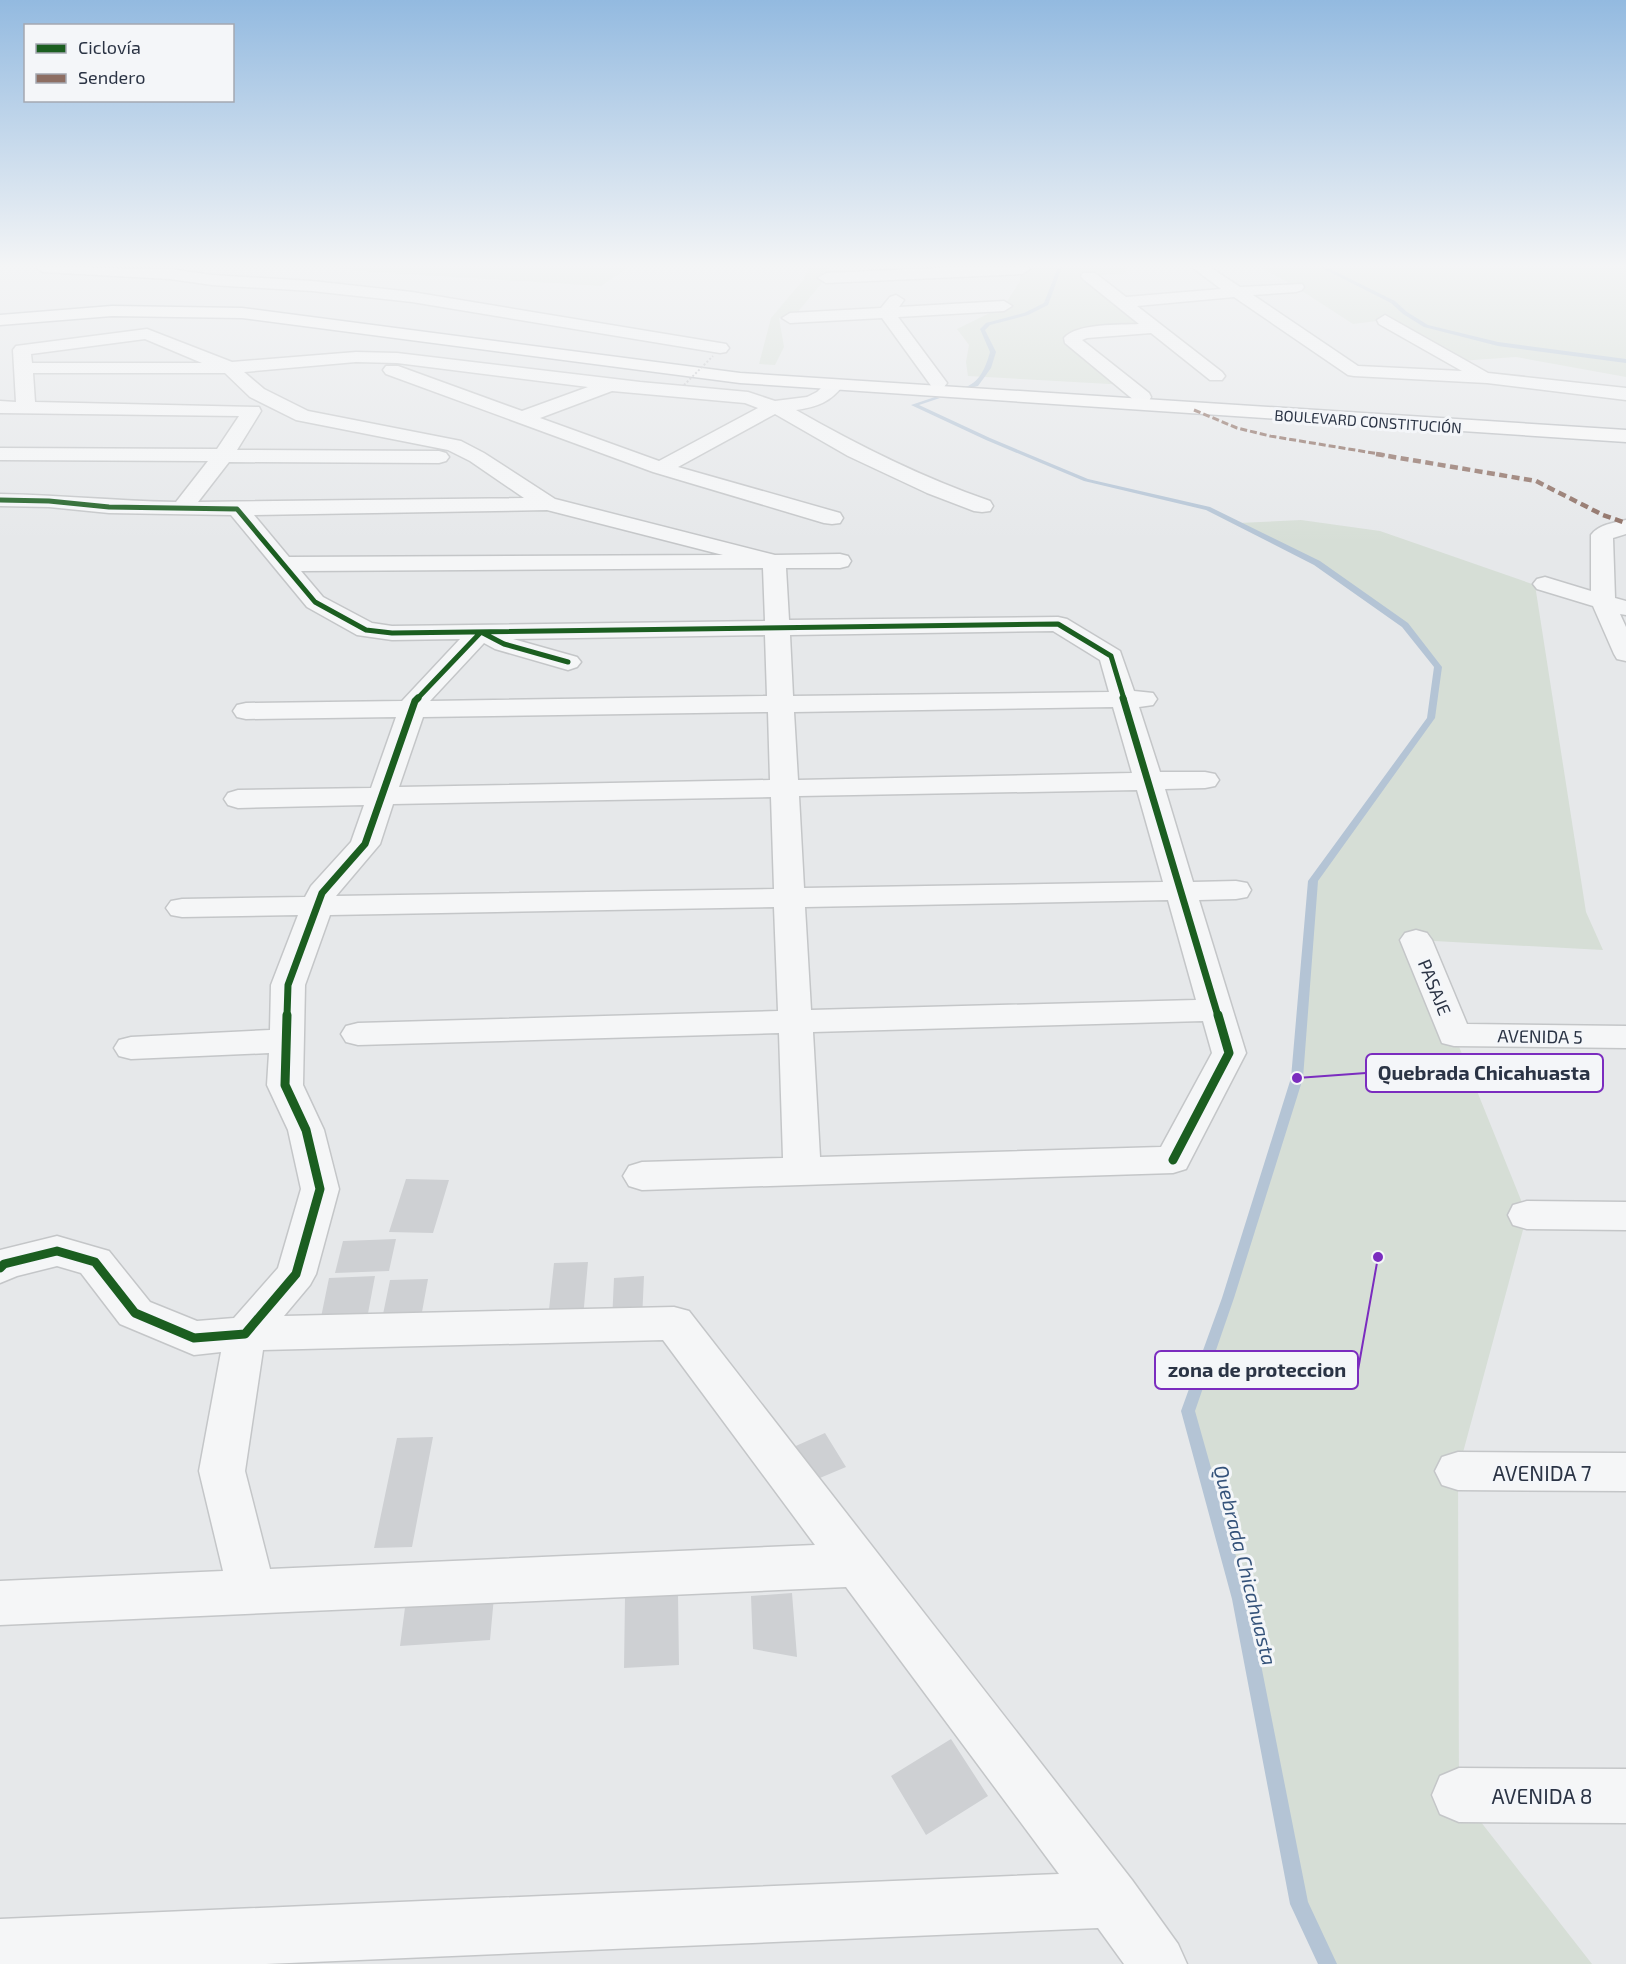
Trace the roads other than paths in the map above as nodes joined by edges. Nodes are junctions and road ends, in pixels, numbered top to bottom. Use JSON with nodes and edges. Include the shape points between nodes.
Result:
{"nodes":[{"id":1,"x":22,"y":359,"type":"edge"},
{"id":2,"x":205,"y":359,"type":"edge"},
{"id":3,"x":339,"y":359,"type":"edge"},
{"id":4,"x":360,"y":359,"type":"edge"},
{"id":5,"x":402,"y":359,"type":"edge"},
{"id":6,"x":581,"y":359,"type":"edge"},
{"id":7,"x":645,"y":359,"type":"edge"},
{"id":8,"x":920,"y":359,"type":"edge"},
{"id":9,"x":1094,"y":359,"type":"edge"},
{"id":10,"x":1194,"y":359,"type":"edge"},
{"id":11,"x":1336,"y":359,"type":"edge"},
{"id":12,"x":1453,"y":359,"type":"edge"},
{"id":13,"x":23,"y":368,"type":"junction"},
{"id":14,"x":230,"y":369,"type":"junction"},
{"id":15,"x":1216,"y":376,"type":"dead end"},
{"id":16,"x":1487,"y":378,"type":"junction"},
{"id":17,"x":938,"y":383,"type":"junction"},
{"id":18,"x":612,"y":384,"type":"junction"},
{"id":19,"x":835,"y":384,"type":"junction"},
{"id":20,"x":1626,"y":394,"type":"edge"},
{"id":21,"x":1142,"y":397,"type":"junction"},
{"id":22,"x":0,"y":407,"type":"edge"},
{"id":23,"x":775,"y":407,"type":"junction"},
{"id":24,"x":26,"y":408,"type":"junction"},
{"id":25,"x":252,"y":411,"type":"junction"},
{"id":26,"x":295,"y":412,"type":"junction"},
{"id":27,"x":521,"y":418,"type":"junction"},
{"id":28,"x":1626,"y":428,"type":"edge"},
{"id":29,"x":1626,"y":436,"type":"edge"},
{"id":30,"x":0,"y":454,"type":"edge"},
{"id":31,"x":222,"y":457,"type":"junction"},
{"id":32,"x":477,"y":457,"type":"junction"},
{"id":33,"x":660,"y":468,"type":"junction"},
{"id":34,"x":0,"y":500,"type":"edge"},
{"id":35,"x":547,"y":504,"type":"junction"},
{"id":36,"x":982,"y":506,"type":"dead end"},
{"id":37,"x":182,"y":508,"type":"junction"},
{"id":38,"x":237,"y":509,"type":"junction"},
{"id":39,"x":832,"y":518,"type":"dead end"},
{"id":40,"x":1619,"y":529,"type":"edge"},
{"id":41,"x":774,"y":561,"type":"junction"},
{"id":42,"x":840,"y":561,"type":"dead end"},
{"id":43,"x":281,"y":564,"type":"junction"},
{"id":44,"x":1545,"y":584,"type":"dead end"},
{"id":45,"x":1615,"y":605,"type":"edge"},
{"id":46,"x":777,"y":628,"type":"junction"},
{"id":47,"x":482,"y":632,"type":"junction"},
{"id":48,"x":1626,"y":654,"type":"edge"},
{"id":49,"x":568,"y":662,"type":"dead end"},
{"id":50,"x":1135,"y":699,"type":"junction"},
{"id":51,"x":780,"y":704,"type":"junction"},
{"id":52,"x":412,"y":709,"type":"junction"},
{"id":53,"x":246,"y":711,"type":"dead end"},
{"id":54,"x":1205,"y":780,"type":"dead end"},
{"id":55,"x":1148,"y":781,"type":"junction"},
{"id":56,"x":784,"y":789,"type":"junction"},
{"id":57,"x":380,"y":796,"type":"junction"},
{"id":58,"x":238,"y":799,"type":"dead end"},
{"id":59,"x":1236,"y":890,"type":"dead end"},
{"id":60,"x":1181,"y":891,"type":"junction"},
{"id":61,"x":789,"y":898,"type":"junction"},
{"id":62,"x":317,"y":906,"type":"junction"},
{"id":63,"x":182,"y":908,"type":"dead end"},
{"id":64,"x":1416,"y":940,"type":"dead end"},
{"id":65,"x":1216,"y":1010,"type":"junction"},
{"id":66,"x":795,"y":1022,"type":"junction"},
{"id":67,"x":358,"y":1035,"type":"dead end"},
{"id":68,"x":1454,"y":1035,"type":"joint"},
{"id":69,"x":1626,"y":1037,"type":"edge"},
{"id":70,"x":286,"y":1041,"type":"junction"},
{"id":71,"x":130,"y":1048,"type":"dead end"},
{"id":72,"x":802,"y":1171,"type":"junction"},
{"id":73,"x":642,"y":1176,"type":"dead end"},
{"id":74,"x":1527,"y":1215,"type":"dead end"},
{"id":75,"x":1626,"y":1216,"type":"edge"},
{"id":76,"x":0,"y":1268,"type":"edge"},
{"id":77,"x":245,"y":1334,"type":"junction"},
{"id":78,"x":1458,"y":1471,"type":"dead end"},
{"id":79,"x":1626,"y":1472,"type":"edge"},
{"id":80,"x":857,"y":1565,"type":"junction"},
{"id":81,"x":252,"y":1592,"type":"junction"},
{"id":82,"x":0,"y":1603,"type":"edge"},
{"id":83,"x":1459,"y":1795,"type":"dead end"},
{"id":84,"x":1626,"y":1796,"type":"edge"},
{"id":85,"x":1112,"y":1899,"type":"junction"},
{"id":86,"x":0,"y":1947,"type":"edge"},
{"id":87,"x":1158,"y":1964,"type":"edge"}],
"edges":[{"from":1,"to":13,"type":"street"},
{"from":2,"to":14,"type":"street"},
{"from":3,"to":14,"type":"street"},
{"from":4,"to":27,"type":"street"},
{"from":5,"to":18,"type":"street"},
{"from":6,"to":19,"type":"highway","name":"BOULEVARD CONSTITUCIÓN","via":[[740,378]]},
{"from":7,"to":17,"type":"highway","name":"BOULEVARD CONSTITUCIÓN"},
{"from":8,"to":17,"type":"street"},
{"from":9,"to":21,"type":"street"},
{"from":10,"to":15,"type":"street"},
{"from":11,"to":16,"type":"street","via":[[1354,371]]},
{"from":12,"to":16,"type":"street"},
{"from":13,"to":14,"type":"street"},
{"from":13,"to":24,"type":"street"},
{"from":14,"to":26,"type":"street","via":[[257,393]]},
{"from":16,"to":20,"type":"street"},
{"from":17,"to":21,"type":"highway","name":"BOULEVARD CONSTITUCIÓN"},
{"from":18,"to":23,"type":"street","via":[[748,398]]},
{"from":18,"to":27,"type":"street"},
{"from":19,"to":23,"type":"street","via":[[811,402]]},
{"from":19,"to":29,"type":"highway","name":"BOULEVARD CONSTITUCIÓN"},
{"from":21,"to":28,"type":"highway","name":"BOULEVARD CONSTITUCIÓN"},
{"from":22,"to":24,"type":"street"},
{"from":23,"to":33,"type":"street"},
{"from":23,"to":36,"type":"street","via":[[855,452],[934,489]]},
{"from":24,"to":25,"type":"street"},
{"from":25,"to":26,"type":"street"},
{"from":25,"to":31,"type":"street"},
{"from":26,"to":32,"type":"street","via":[[454,445]]},
{"from":27,"to":33,"type":"street"},
{"from":30,"to":31,"type":"street"},
{"from":31,"to":32,"type":"street"},
{"from":31,"to":37,"type":"street"},
{"from":32,"to":35,"type":"street"},
{"from":33,"to":39,"type":"street"},
{"from":34,"to":37,"type":"street"},
{"from":35,"to":38,"type":"street"},
{"from":35,"to":41,"type":"street"},
{"from":37,"to":38,"type":"street"},
{"from":38,"to":43,"type":"street"},
{"from":40,"to":45,"type":"street","via":[[1602,535]]},
{"from":41,"to":42,"type":"street"},
{"from":41,"to":43,"type":"street"},
{"from":41,"to":46,"type":"street"},
{"from":43,"to":47,"type":"street","via":[[315,602],[366,630]]},
{"from":44,"to":45,"type":"street"},
{"from":45,"to":48,"type":"street"},
{"from":46,"to":47,"type":"street"},
{"from":46,"to":50,"type":"street","via":[[1058,624],[1111,656]]},
{"from":46,"to":51,"type":"street"},
{"from":47,"to":49,"type":"street","via":[[504,644]]},
{"from":47,"to":52,"type":"street"},
{"from":50,"to":51,"type":"street"},
{"from":50,"to":55,"type":"street"},
{"from":51,"to":52,"type":"street"},
{"from":51,"to":56,"type":"street"},
{"from":52,"to":53,"type":"street"},
{"from":52,"to":57,"type":"street"},
{"from":54,"to":55,"type":"street"},
{"from":55,"to":56,"type":"street"},
{"from":55,"to":60,"type":"street"},
{"from":56,"to":57,"type":"street"},
{"from":56,"to":61,"type":"street"},
{"from":57,"to":58,"type":"street"},
{"from":57,"to":62,"type":"street","via":[[365,844],[322,893]]},
{"from":59,"to":60,"type":"street"},
{"from":60,"to":61,"type":"street"},
{"from":60,"to":65,"type":"street"},
{"from":61,"to":62,"type":"street"},
{"from":61,"to":66,"type":"street"},
{"from":62,"to":63,"type":"street"},
{"from":62,"to":70,"type":"street","via":[[288,985]]},
{"from":64,"to":68,"type":"street","name":"PASAJE"},
{"from":65,"to":66,"type":"street"},
{"from":65,"to":72,"type":"street","via":[[1229,1053],[1173,1160]]},
{"from":66,"to":67,"type":"street"},
{"from":66,"to":72,"type":"street"},
{"from":68,"to":69,"type":"street","name":"AVENIDA 5"},
{"from":70,"to":71,"type":"street"},
{"from":70,"to":77,"type":"street","via":[[285,1085],[306,1130],[320,1189],[296,1274]]},
{"from":72,"to":73,"type":"street"},
{"from":74,"to":75,"type":"street"},
{"from":76,"to":77,"type":"street","via":[[57,1251],[95,1262],[135,1313],[194,1338]]},
{"from":77,"to":80,"type":"street","via":[[674,1323]]},
{"from":77,"to":81,"type":"street","via":[[222,1471]]},
{"from":78,"to":79,"type":"street","name":"AVENIDA 7"},
{"from":80,"to":81,"type":"street"},
{"from":80,"to":85,"type":"street"},
{"from":81,"to":82,"type":"street"},
{"from":83,"to":84,"type":"street","name":"AVENIDA 8"},
{"from":85,"to":86,"type":"street"},
{"from":85,"to":87,"type":"street"}]}
